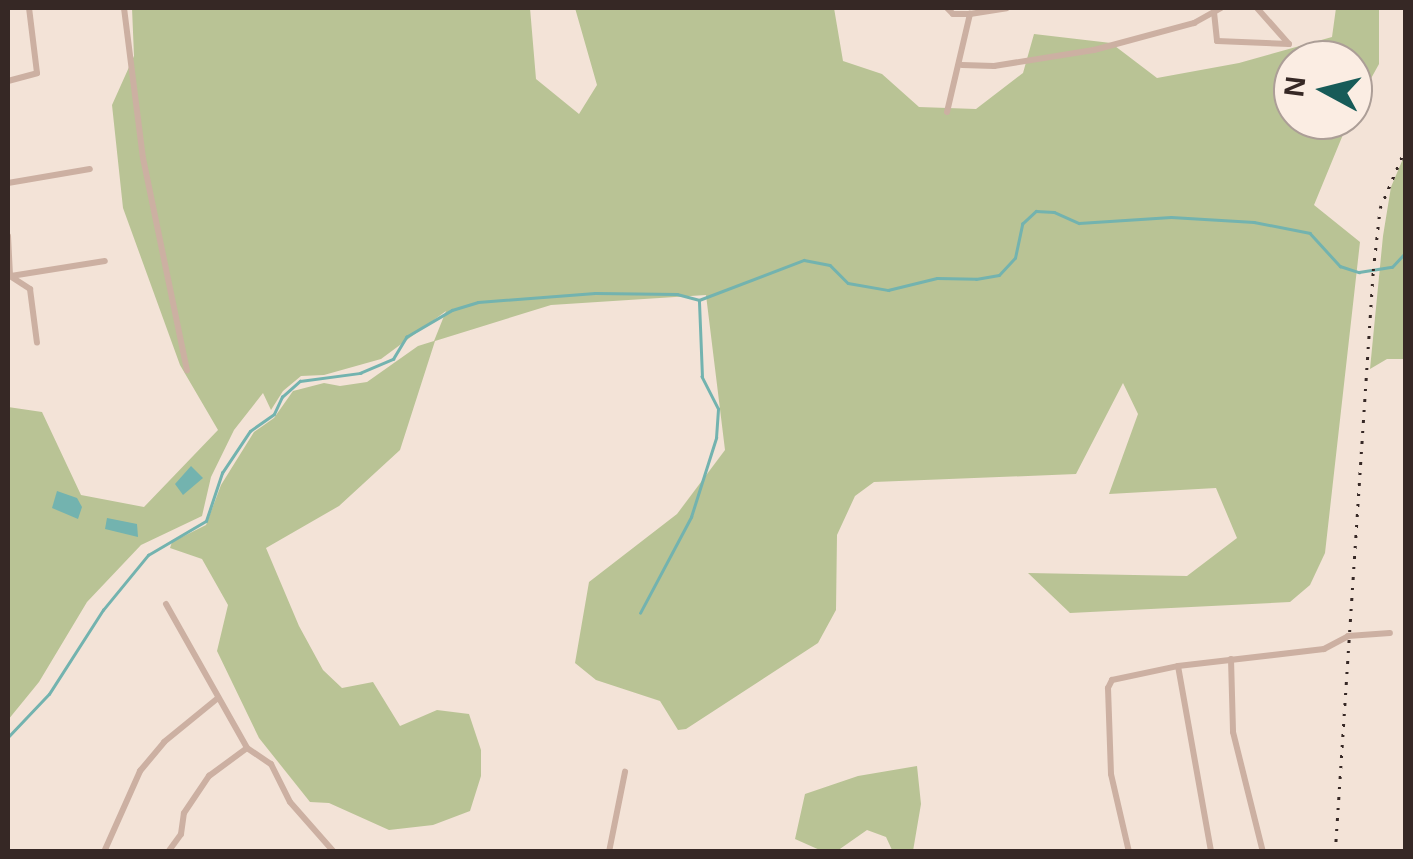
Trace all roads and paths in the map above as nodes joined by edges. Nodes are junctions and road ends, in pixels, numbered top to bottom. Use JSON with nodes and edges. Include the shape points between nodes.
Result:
{"nodes":[{"id":1,"x":28,"y":8,"type":"edge"},
{"id":2,"x":124,"y":8,"type":"edge"},
{"id":3,"x":947,"y":8,"type":"edge"},
{"id":4,"x":1006,"y":8,"type":"edge"},
{"id":5,"x":1257,"y":8,"type":"edge"},
{"id":6,"x":1218,"y":10,"type":"edge"},
{"id":7,"x":970,"y":14,"type":"junction"},
{"id":8,"x":962,"y":65,"type":"junction"},
{"id":9,"x":8,"y":80,"type":"edge"},
{"id":10,"x":948,"y":112,"type":"dead end"},
{"id":11,"x":90,"y":169,"type":"dead end"},
{"id":12,"x":8,"y":183,"type":"edge"},
{"id":13,"x":8,"y":236,"type":"edge"},
{"id":14,"x":105,"y":261,"type":"dead end"},
{"id":15,"x":10,"y":276,"type":"edge"},
{"id":16,"x":38,"y":344,"type":"dead end"},
{"id":17,"x":187,"y":370,"type":"dead end"},
{"id":18,"x":166,"y":604,"type":"dead end"},
{"id":19,"x":1390,"y":633,"type":"dead end"},
{"id":20,"x":1231,"y":658,"type":"junction"},
{"id":21,"x":1178,"y":666,"type":"junction"},
{"id":22,"x":218,"y":698,"type":"junction"},
{"id":23,"x":247,"y":748,"type":"junction"},
{"id":24,"x":625,"y":772,"type":"dead end"},
{"id":25,"x":104,"y":852,"type":"edge"},
{"id":26,"x":168,"y":852,"type":"edge"},
{"id":27,"x":334,"y":852,"type":"edge"},
{"id":28,"x":609,"y":852,"type":"edge"},
{"id":29,"x":1129,"y":852,"type":"edge"},
{"id":30,"x":1212,"y":852,"type":"edge"},
{"id":31,"x":1262,"y":852,"type":"edge"}],
"edges":[{"from":1,"to":9,"type":"street","via":[[37,73]]},
{"from":2,"to":17,"type":"street","via":[[143,158]]},
{"from":3,"to":7,"type":"street"},
{"from":4,"to":7,"type":"street"},
{"from":5,"to":6,"type":"street","via":[[1290,44],[1218,42]]},
{"from":6,"to":8,"type":"street","via":[[1186,26],[1094,50]]},
{"from":7,"to":8,"type":"street"},
{"from":8,"to":10,"type":"street"},
{"from":11,"to":12,"type":"street"},
{"from":13,"to":15,"type":"street"},
{"from":14,"to":15,"type":"street"},
{"from":15,"to":16,"type":"street","via":[[30,289]]},
{"from":18,"to":22,"type":"street"},
{"from":19,"to":20,"type":"street","via":[[1348,636],[1324,649]]},
{"from":20,"to":21,"type":"street"},
{"from":20,"to":31,"type":"street","via":[[1234,737]]},
{"from":21,"to":29,"type":"street","via":[[1108,684],[1112,774]]},
{"from":21,"to":30,"type":"street"},
{"from":22,"to":23,"type":"street"},
{"from":22,"to":25,"type":"street","via":[[140,771]]},
{"from":23,"to":26,"type":"street","via":[[209,776]]},
{"from":23,"to":27,"type":"street","via":[[271,764],[290,802]]},
{"from":24,"to":28,"type":"street"}]}
